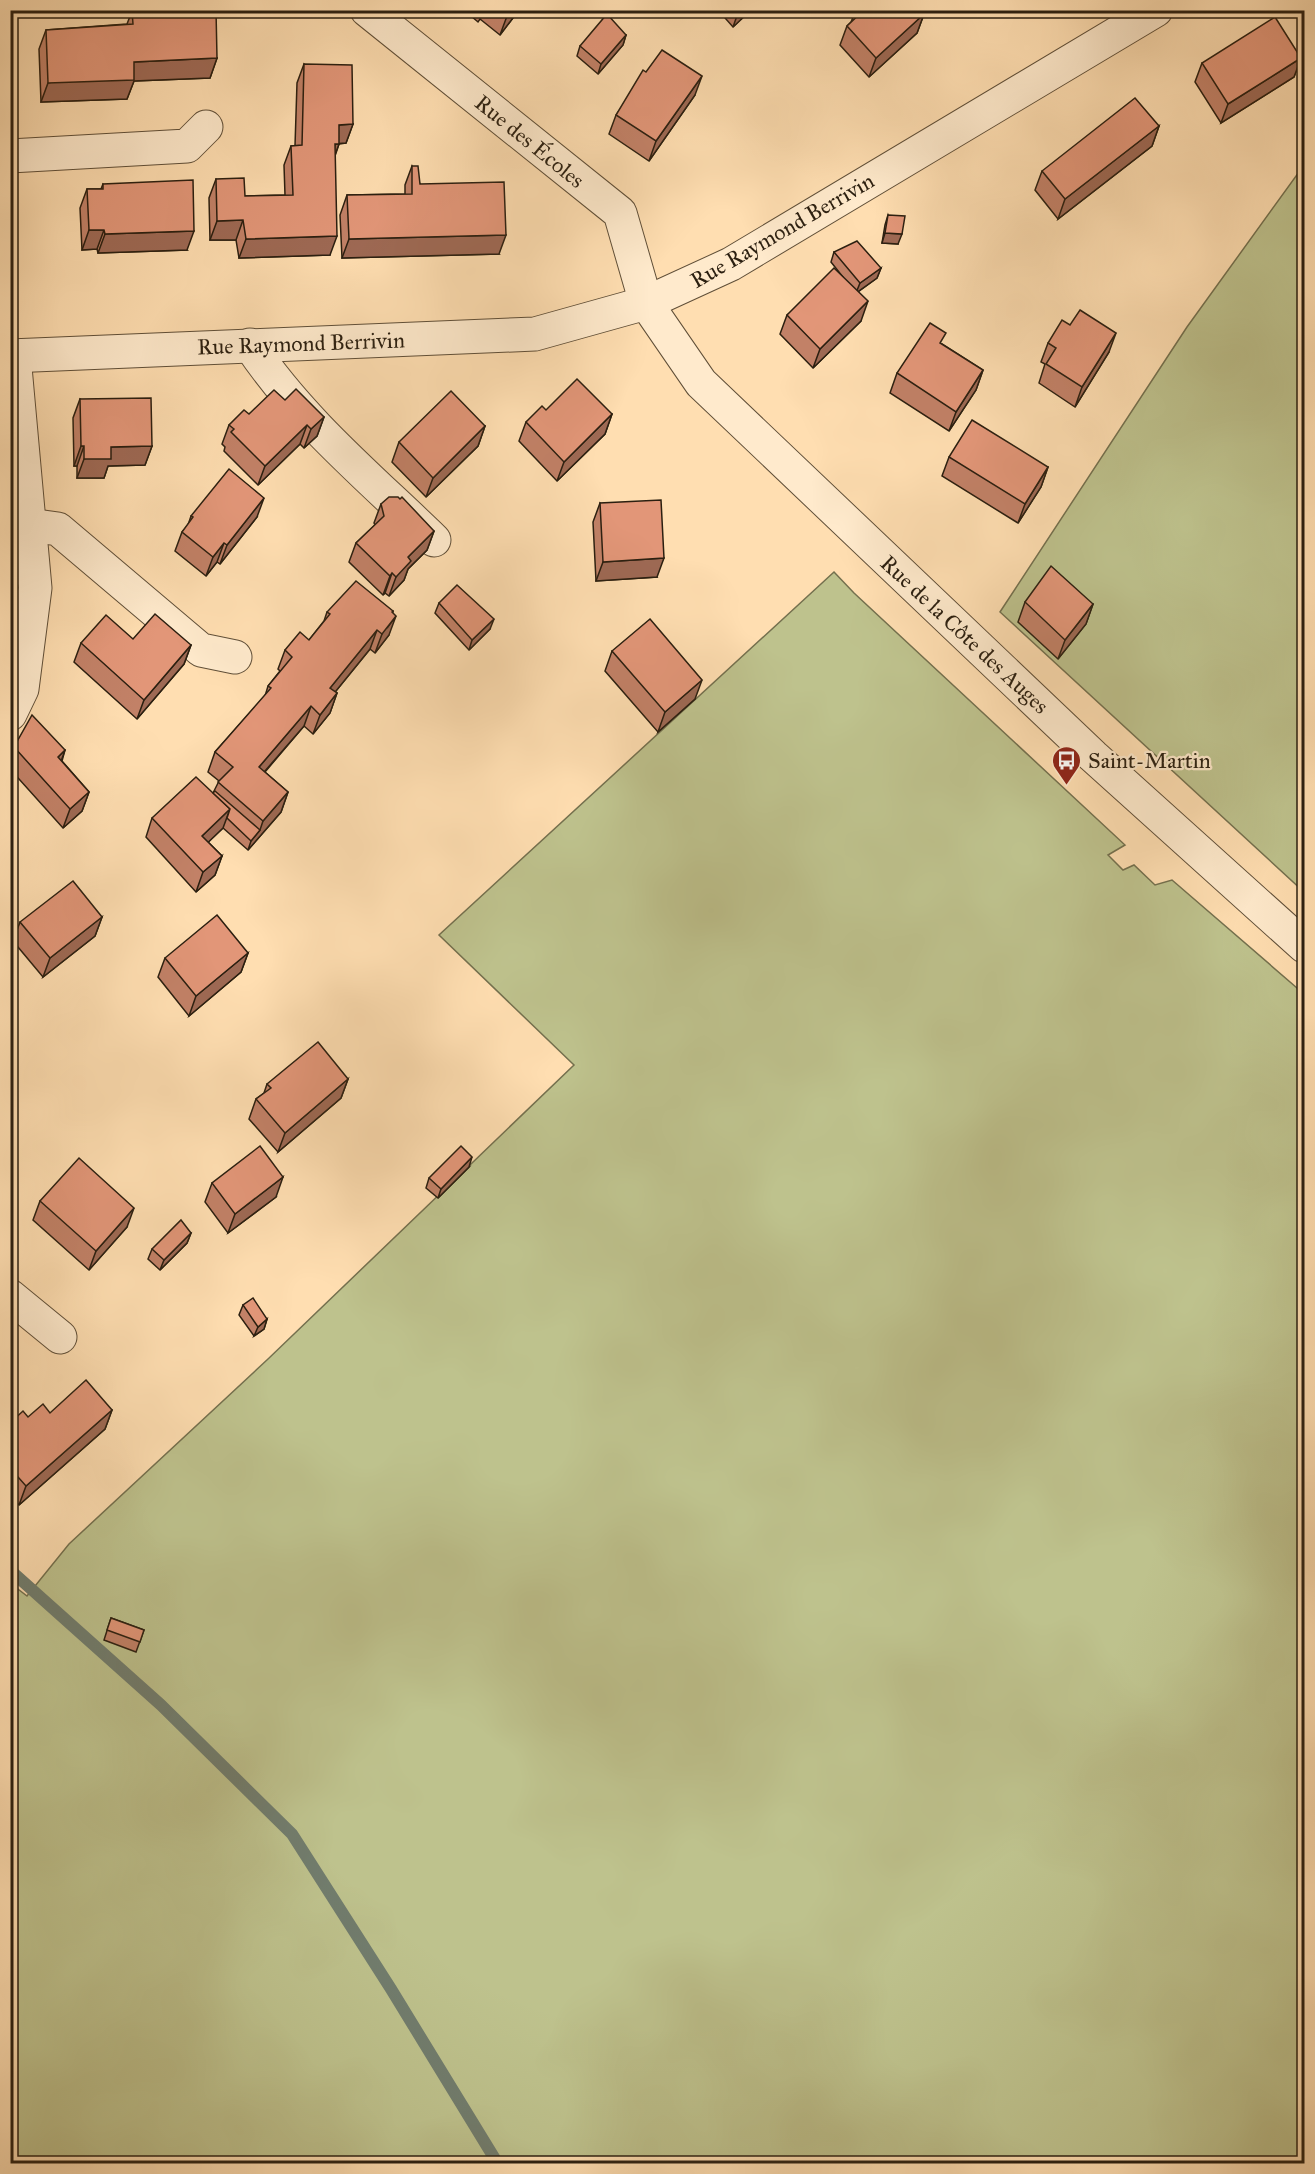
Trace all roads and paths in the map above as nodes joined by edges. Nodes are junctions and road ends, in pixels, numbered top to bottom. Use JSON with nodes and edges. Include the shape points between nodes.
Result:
{"nodes":[{"id":1,"x":367,"y":10,"type":"edge"},
{"id":2,"x":1156,"y":10,"type":"edge"},
{"id":3,"x":206,"y":127,"type":"dead end"},
{"id":4,"x":10,"y":156,"type":"edge"},
{"id":5,"x":646,"y":303,"type":"junction"},
{"id":6,"x":250,"y":345,"type":"junction"},
{"id":7,"x":12,"y":356,"type":"edge"},
{"id":8,"x":29,"y":525,"type":"junction"},
{"id":9,"x":434,"y":540,"type":"edge"},
{"id":10,"x":235,"y":657,"type":"dead end"},
{"id":11,"x":10,"y":714,"type":"edge"},
{"id":12,"x":1302,"y":944,"type":"edge"},
{"id":13,"x":10,"y":1296,"type":"edge"},
{"id":14,"x":60,"y":1337,"type":"dead end"}],
"edges":[{"from":1,"to":5,"type":"street","name":"Rue des Écoles","via":[[620,213]]},
{"from":2,"to":5,"type":"street","name":"Rue Raymond Berrivin","via":[[731,264]]},
{"from":3,"to":4,"type":"street","via":[[188,146]]},
{"from":5,"to":6,"type":"street","name":"Rue Raymond Berrivin","via":[[535,334]]},
{"from":5,"to":12,"type":"street","name":"Rue de la Côte des Auges","via":[[701,383],[1093,756]]},
{"from":6,"to":7,"type":"street","name":"Rue Raymond Berrivin"},
{"from":6,"to":9,"type":"street","via":[[301,412]]},
{"from":7,"to":8,"type":"street"},
{"from":8,"to":10,"type":"street","via":[[58,530],[201,650]]},
{"from":8,"to":11,"type":"street","via":[[35,588],[22,689]]},
{"from":13,"to":14,"type":"street"}]}
